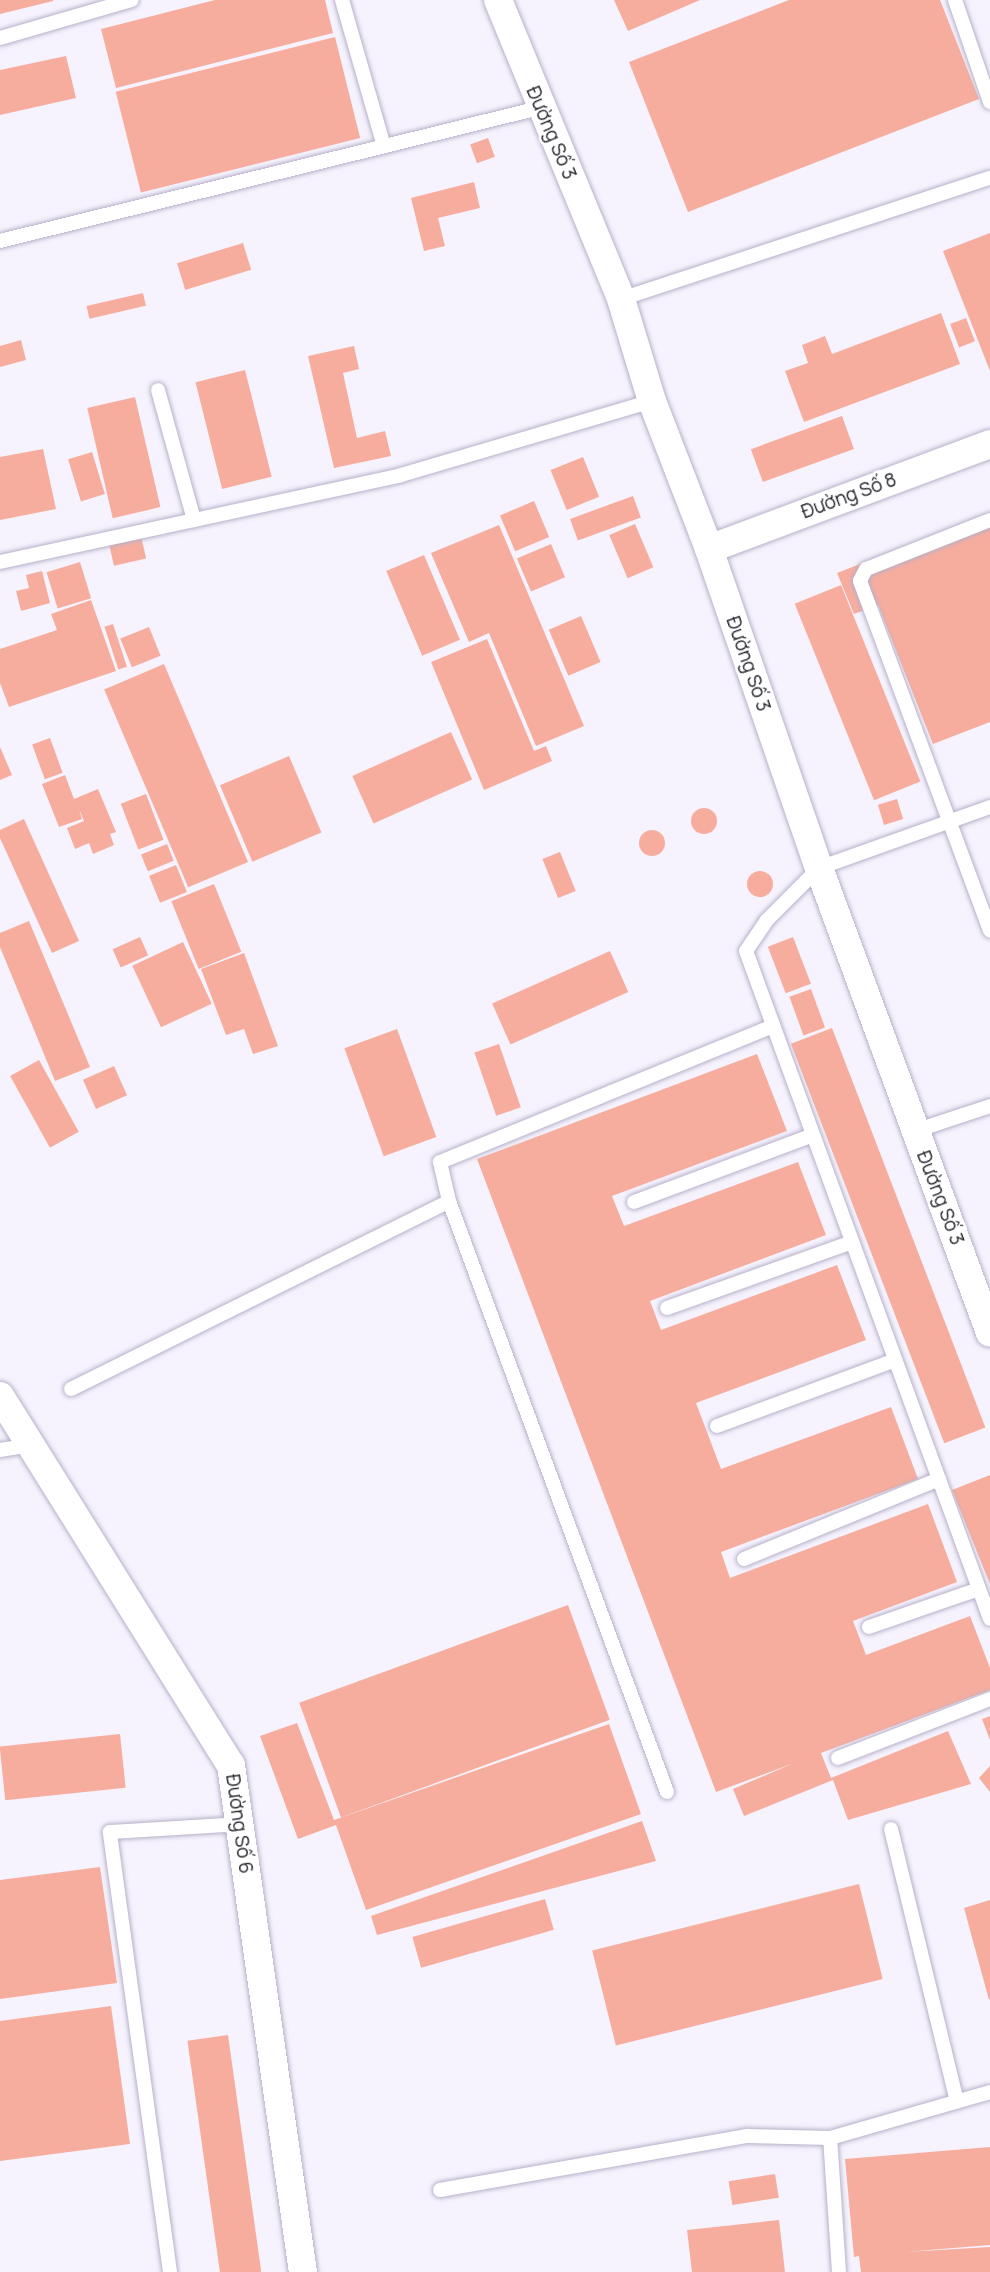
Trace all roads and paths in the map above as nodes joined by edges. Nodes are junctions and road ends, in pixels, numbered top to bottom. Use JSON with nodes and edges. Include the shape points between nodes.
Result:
{"nodes":[{"id":1,"x":132,"y":0,"type":"edge"},
{"id":2,"x":342,"y":0,"type":"edge"},
{"id":3,"x":498,"y":0,"type":"edge"},
{"id":4,"x":954,"y":0,"type":"edge"},
{"id":5,"x":0,"y":38,"type":"edge"},
{"id":6,"x":990,"y":102,"type":"edge"},
{"id":7,"x":539,"y":108,"type":"junction"},
{"id":8,"x":384,"y":146,"type":"junction"},
{"id":9,"x":990,"y":178,"type":"edge"},
{"id":10,"x":0,"y":241,"type":"edge"},
{"id":11,"x":621,"y":299,"type":"junction"},
{"id":12,"x":158,"y":390,"type":"dead end"},
{"id":13,"x":652,"y":401,"type":"junction"},
{"id":14,"x":990,"y":444,"type":"edge"},
{"id":15,"x":194,"y":520,"type":"junction"},
{"id":16,"x":990,"y":520,"type":"edge"},
{"id":17,"x":709,"y":549,"type":"junction"},
{"id":18,"x":0,"y":562,"type":"edge"},
{"id":19,"x":990,"y":807,"type":"edge"},
{"id":20,"x":951,"y":822,"type":"junction"},
{"id":21,"x":819,"y":868,"type":"junction"},
{"id":22,"x":990,"y":931,"type":"edge"},
{"id":23,"x":773,"y":1026,"type":"junction"},
{"id":24,"x":990,"y":1106,"type":"edge"},
{"id":25,"x":915,"y":1131,"type":"junction"},
{"id":26,"x":813,"y":1135,"type":"junction"},
{"id":27,"x":449,"y":1201,"type":"junction"},
{"id":28,"x":634,"y":1202,"type":"dead end"},
{"id":29,"x":852,"y":1242,"type":"junction"},
{"id":30,"x":667,"y":1308,"type":"dead end"},
{"id":31,"x":990,"y":1332,"type":"edge"},
{"id":32,"x":895,"y":1360,"type":"junction"},
{"id":33,"x":71,"y":1389,"type":"dead end"},
{"id":34,"x":0,"y":1396,"type":"edge"},
{"id":35,"x":717,"y":1426,"type":"dead end"},
{"id":36,"x":31,"y":1445,"type":"junction"},
{"id":37,"x":0,"y":1450,"type":"edge"},
{"id":38,"x":939,"y":1479,"type":"junction"},
{"id":39,"x":744,"y":1559,"type":"dead end"},
{"id":40,"x":979,"y":1589,"type":"junction"},
{"id":41,"x":990,"y":1619,"type":"edge"},
{"id":42,"x":869,"y":1627,"type":"dead end"},
{"id":43,"x":990,"y":1699,"type":"edge"},
{"id":44,"x":838,"y":1758,"type":"dead end"},
{"id":45,"x":667,"y":1792,"type":"dead end"},
{"id":46,"x":239,"y":1824,"type":"junction"},
{"id":47,"x":891,"y":1829,"type":"dead end"},
{"id":48,"x":990,"y":2092,"type":"edge"},
{"id":49,"x":957,"y":2101,"type":"junction"},
{"id":50,"x":830,"y":2138,"type":"junction"},
{"id":51,"x":440,"y":2190,"type":"dead end"},
{"id":52,"x":170,"y":2272,"type":"edge"},
{"id":53,"x":303,"y":2272,"type":"edge"},
{"id":54,"x":839,"y":2272,"type":"edge"}],
"edges":[{"from":1,"to":5,"type":"lane"},
{"from":2,"to":8,"type":"lane"},
{"from":3,"to":7,"type":"street","name":"Đường Số 3"},
{"from":4,"to":6,"type":"lane"},
{"from":7,"to":8,"type":"lane"},
{"from":7,"to":11,"type":"street","name":"Đường Số 3"},
{"from":8,"to":10,"type":"lane"},
{"from":9,"to":11,"type":"lane"},
{"from":11,"to":13,"type":"street","name":"Đường Số 3"},
{"from":12,"to":15,"type":"lane"},
{"from":13,"to":15,"type":"lane","via":[[401,475]]},
{"from":13,"to":17,"type":"street","name":"Đường Số 3"},
{"from":14,"to":17,"type":"street","name":"Đường Số 8"},
{"from":15,"to":18,"type":"lane"},
{"from":16,"to":20,"type":"lane","via":[[866,569],[860,581]]},
{"from":17,"to":21,"type":"street","name":"Đường Số 3"},
{"from":19,"to":20,"type":"lane"},
{"from":20,"to":21,"type":"lane"},
{"from":20,"to":22,"type":"lane"},
{"from":21,"to":23,"type":"lane","via":[[767,920],[746,951]]},
{"from":21,"to":25,"type":"street","name":"Đường Số 3"},
{"from":23,"to":26,"type":"lane"},
{"from":23,"to":27,"type":"lane","via":[[440,1161]]},
{"from":24,"to":25,"type":"lane"},
{"from":25,"to":31,"type":"street","name":"Đường Số 3"},
{"from":26,"to":28,"type":"lane"},
{"from":26,"to":29,"type":"lane"},
{"from":27,"to":33,"type":"lane"},
{"from":27,"to":45,"type":"lane"},
{"from":29,"to":30,"type":"lane"},
{"from":29,"to":32,"type":"lane"},
{"from":32,"to":35,"type":"lane"},
{"from":32,"to":38,"type":"lane"},
{"from":34,"to":36,"type":"street","name":"Đường Số 6"},
{"from":36,"to":37,"type":"lane"},
{"from":36,"to":46,"type":"street","name":"Đường Số 6","via":[[231,1765]]},
{"from":38,"to":39,"type":"lane"},
{"from":38,"to":40,"type":"lane"},
{"from":40,"to":41,"type":"lane"},
{"from":40,"to":42,"type":"lane"},
{"from":43,"to":44,"type":"lane"},
{"from":46,"to":52,"type":"lane","via":[[110,1832]]},
{"from":46,"to":53,"type":"street","name":"Đường Số 6"},
{"from":47,"to":49,"type":"lane"},
{"from":48,"to":49,"type":"lane"},
{"from":49,"to":50,"type":"lane"},
{"from":50,"to":51,"type":"lane","via":[[747,2136]]},
{"from":50,"to":54,"type":"lane"}]}
